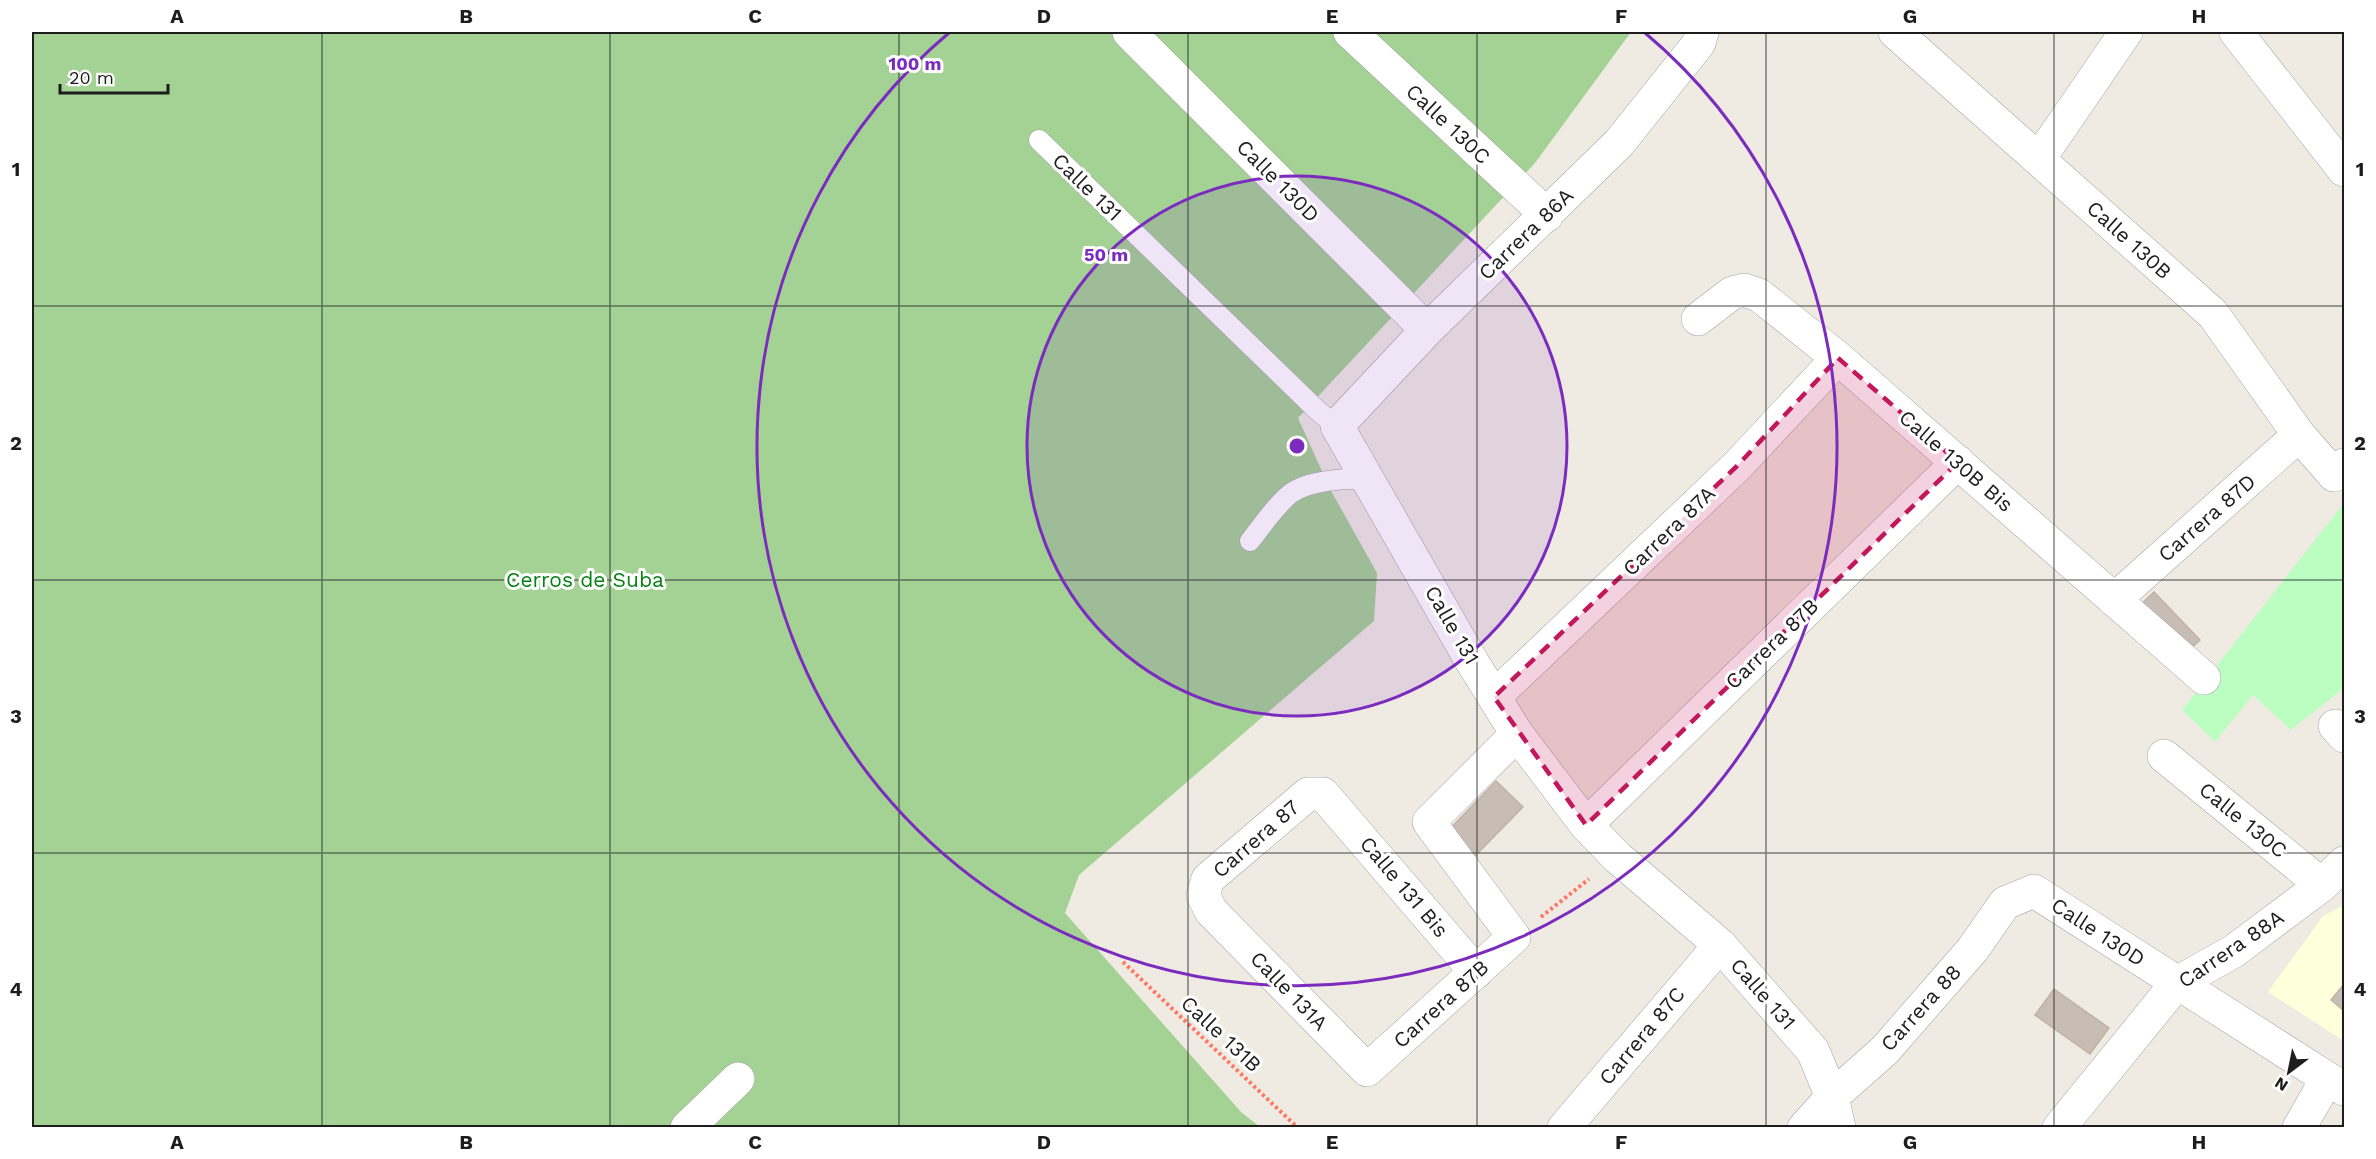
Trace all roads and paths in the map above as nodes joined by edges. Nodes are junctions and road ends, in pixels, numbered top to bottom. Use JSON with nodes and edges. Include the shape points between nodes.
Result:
{"nodes":[{"id":1,"x":1129,"y":32,"type":"edge"},
{"id":2,"x":1350,"y":32,"type":"edge"},
{"id":3,"x":1702,"y":32,"type":"edge"},
{"id":4,"x":1895,"y":32,"type":"edge"},
{"id":5,"x":2126,"y":32,"type":"edge"},
{"id":6,"x":2236,"y":32,"type":"edge"},
{"id":7,"x":1039,"y":140,"type":"dead end"},
{"id":8,"x":2039,"y":159,"type":"junction"},
{"id":9,"x":2344,"y":170,"type":"edge"},
{"id":10,"x":1547,"y":215,"type":"junction"},
{"id":11,"x":1698,"y":319,"type":"dead end"},
{"id":12,"x":1428,"y":330,"type":"junction"},
{"id":13,"x":1838,"y":358,"type":"junction"},
{"id":14,"x":1337,"y":426,"type":"junction"},
{"id":15,"x":2300,"y":435,"type":"junction"},
{"id":16,"x":1958,"y":462,"type":"junction"},
{"id":17,"x":2339,"y":470,"type":"edge"},
{"id":18,"x":1369,"y":479,"type":"junction"},
{"id":19,"x":1250,"y":541,"type":"dead end"},
{"id":20,"x":2114,"y":600,"type":"junction"},
{"id":21,"x":2204,"y":678,"type":"dead end"},
{"id":22,"x":1494,"y":697,"type":"junction"},
{"id":23,"x":1517,"y":734,"type":"junction"},
{"id":24,"x":2164,"y":756,"type":"dead end"},
{"id":25,"x":1332,"y":802,"type":"joint"},
{"id":26,"x":1586,"y":825,"type":"junction"},
{"id":27,"x":1617,"y":857,"type":"junction"},
{"id":28,"x":2333,"y":874,"type":"edge"},
{"id":29,"x":2034,"y":891,"type":"joint"},
{"id":30,"x":1211,"y":911,"type":"joint"},
{"id":31,"x":1514,"y":937,"type":"junction"},
{"id":32,"x":1720,"y":945,"type":"junction"},
{"id":33,"x":1123,"y":962,"type":"dead end"},
{"id":34,"x":1476,"y":972,"type":"junction"},
{"id":35,"x":2177,"y":983,"type":"junction"},
{"id":36,"x":1367,"y":1070,"type":"joint"},
{"id":37,"x":738,"y":1079,"type":"dead end"},
{"id":38,"x":2336,"y":1084,"type":"edge"},
{"id":39,"x":1835,"y":1112,"type":"edge"},
{"id":40,"x":687,"y":1128,"type":"edge"},
{"id":41,"x":1298,"y":1128,"type":"edge"},
{"id":42,"x":1564,"y":1128,"type":"edge"},
{"id":43,"x":1804,"y":1128,"type":"edge"},
{"id":44,"x":2059,"y":1128,"type":"edge"},
{"id":45,"x":2299,"y":1128,"type":"edge"}],
"edges":[{"from":1,"to":12,"type":"street","name":"Calle 130D"},
{"from":2,"to":10,"type":"street","name":"Calle 130C"},
{"from":3,"to":10,"type":"street","name":"Carrera 86A","via":[[1699,43],[1619,143]]},
{"from":4,"to":8,"type":"street","name":"Calle 130B"},
{"from":5,"to":8,"type":"street"},
{"from":6,"to":9,"type":"street"},
{"from":7,"to":14,"type":"lane","name":"Calle 131"},
{"from":8,"to":15,"type":"street","name":"Calle 130B","via":[[2213,314]]},
{"from":10,"to":12,"type":"street","name":"Carrera 86A"},
{"from":11,"to":13,"type":"street","name":"Calle 130B Bis","via":[[1732,293],[1744,290],[1759,295]]},
{"from":12,"to":14,"type":"street","name":"Carrera 86A"},
{"from":13,"to":16,"type":"street","name":"Calle 130B Bis"},
{"from":13,"to":22,"type":"street","name":"Carrera 87A","via":[[1737,466]]},
{"from":14,"to":18,"type":"street","name":"Calle 131"},
{"from":15,"to":17,"type":"street","name":"Calle 130B"},
{"from":15,"to":20,"type":"street","name":"Carrera 87D"},
{"from":16,"to":20,"type":"street","name":"Calle 130B Bis"},
{"from":16,"to":26,"type":"street","name":"Carrera 87B"},
{"from":18,"to":19,"type":"lane","via":[[1348,478],[1301,487],[1289,495]]},
{"from":18,"to":22,"type":"street","name":"Calle 131"},
{"from":20,"to":21,"type":"street","name":"Calle 130B Bis"},
{"from":22,"to":23,"type":"street","name":"Calle 131"},
{"from":23,"to":26,"type":"street","name":"Calle 131"},
{"from":23,"to":31,"type":"street","via":[[1429,822]]},
{"from":24,"to":28,"type":"street","name":"Calle 130C"},
{"from":25,"to":30,"type":"street","name":"Carrera 87","via":[[1323,794],[1308,794],[1208,879],[1203,895]]},
{"from":25,"to":34,"type":"street","name":"Calle 131 Bis"},
{"from":26,"to":27,"type":"street","name":"Calle 131"},
{"from":27,"to":31,"type":"path"},
{"from":27,"to":32,"type":"street","name":"Calle 131"},
{"from":28,"to":35,"type":"street","name":"Carrera 88A","via":[[2234,951]]},
{"from":29,"to":35,"type":"street","name":"Calle 130D"},
{"from":29,"to":39,"type":"street","name":"Carrera 88","via":[[2005,903],[1973,949]]},
{"from":30,"to":36,"type":"street","name":"Calle 131A"},
{"from":31,"to":34,"type":"street","name":"Carrera 87B"},
{"from":32,"to":39,"type":"street","name":"Calle 131","via":[[1813,1051]]},
{"from":32,"to":42,"type":"street","name":"Carrera 87C"},
{"from":33,"to":41,"type":"path","name":"Calle 131B"},
{"from":34,"to":36,"type":"street","name":"Carrera 87B"},
{"from":35,"to":38,"type":"street","name":"Calle 130D"},
{"from":35,"to":44,"type":"street","name":"Carrera 88A"},
{"from":37,"to":40,"type":"street"},
{"from":38,"to":45,"type":"street"},
{"from":39,"to":43,"type":"street","name":"Carrera 88"}]}
